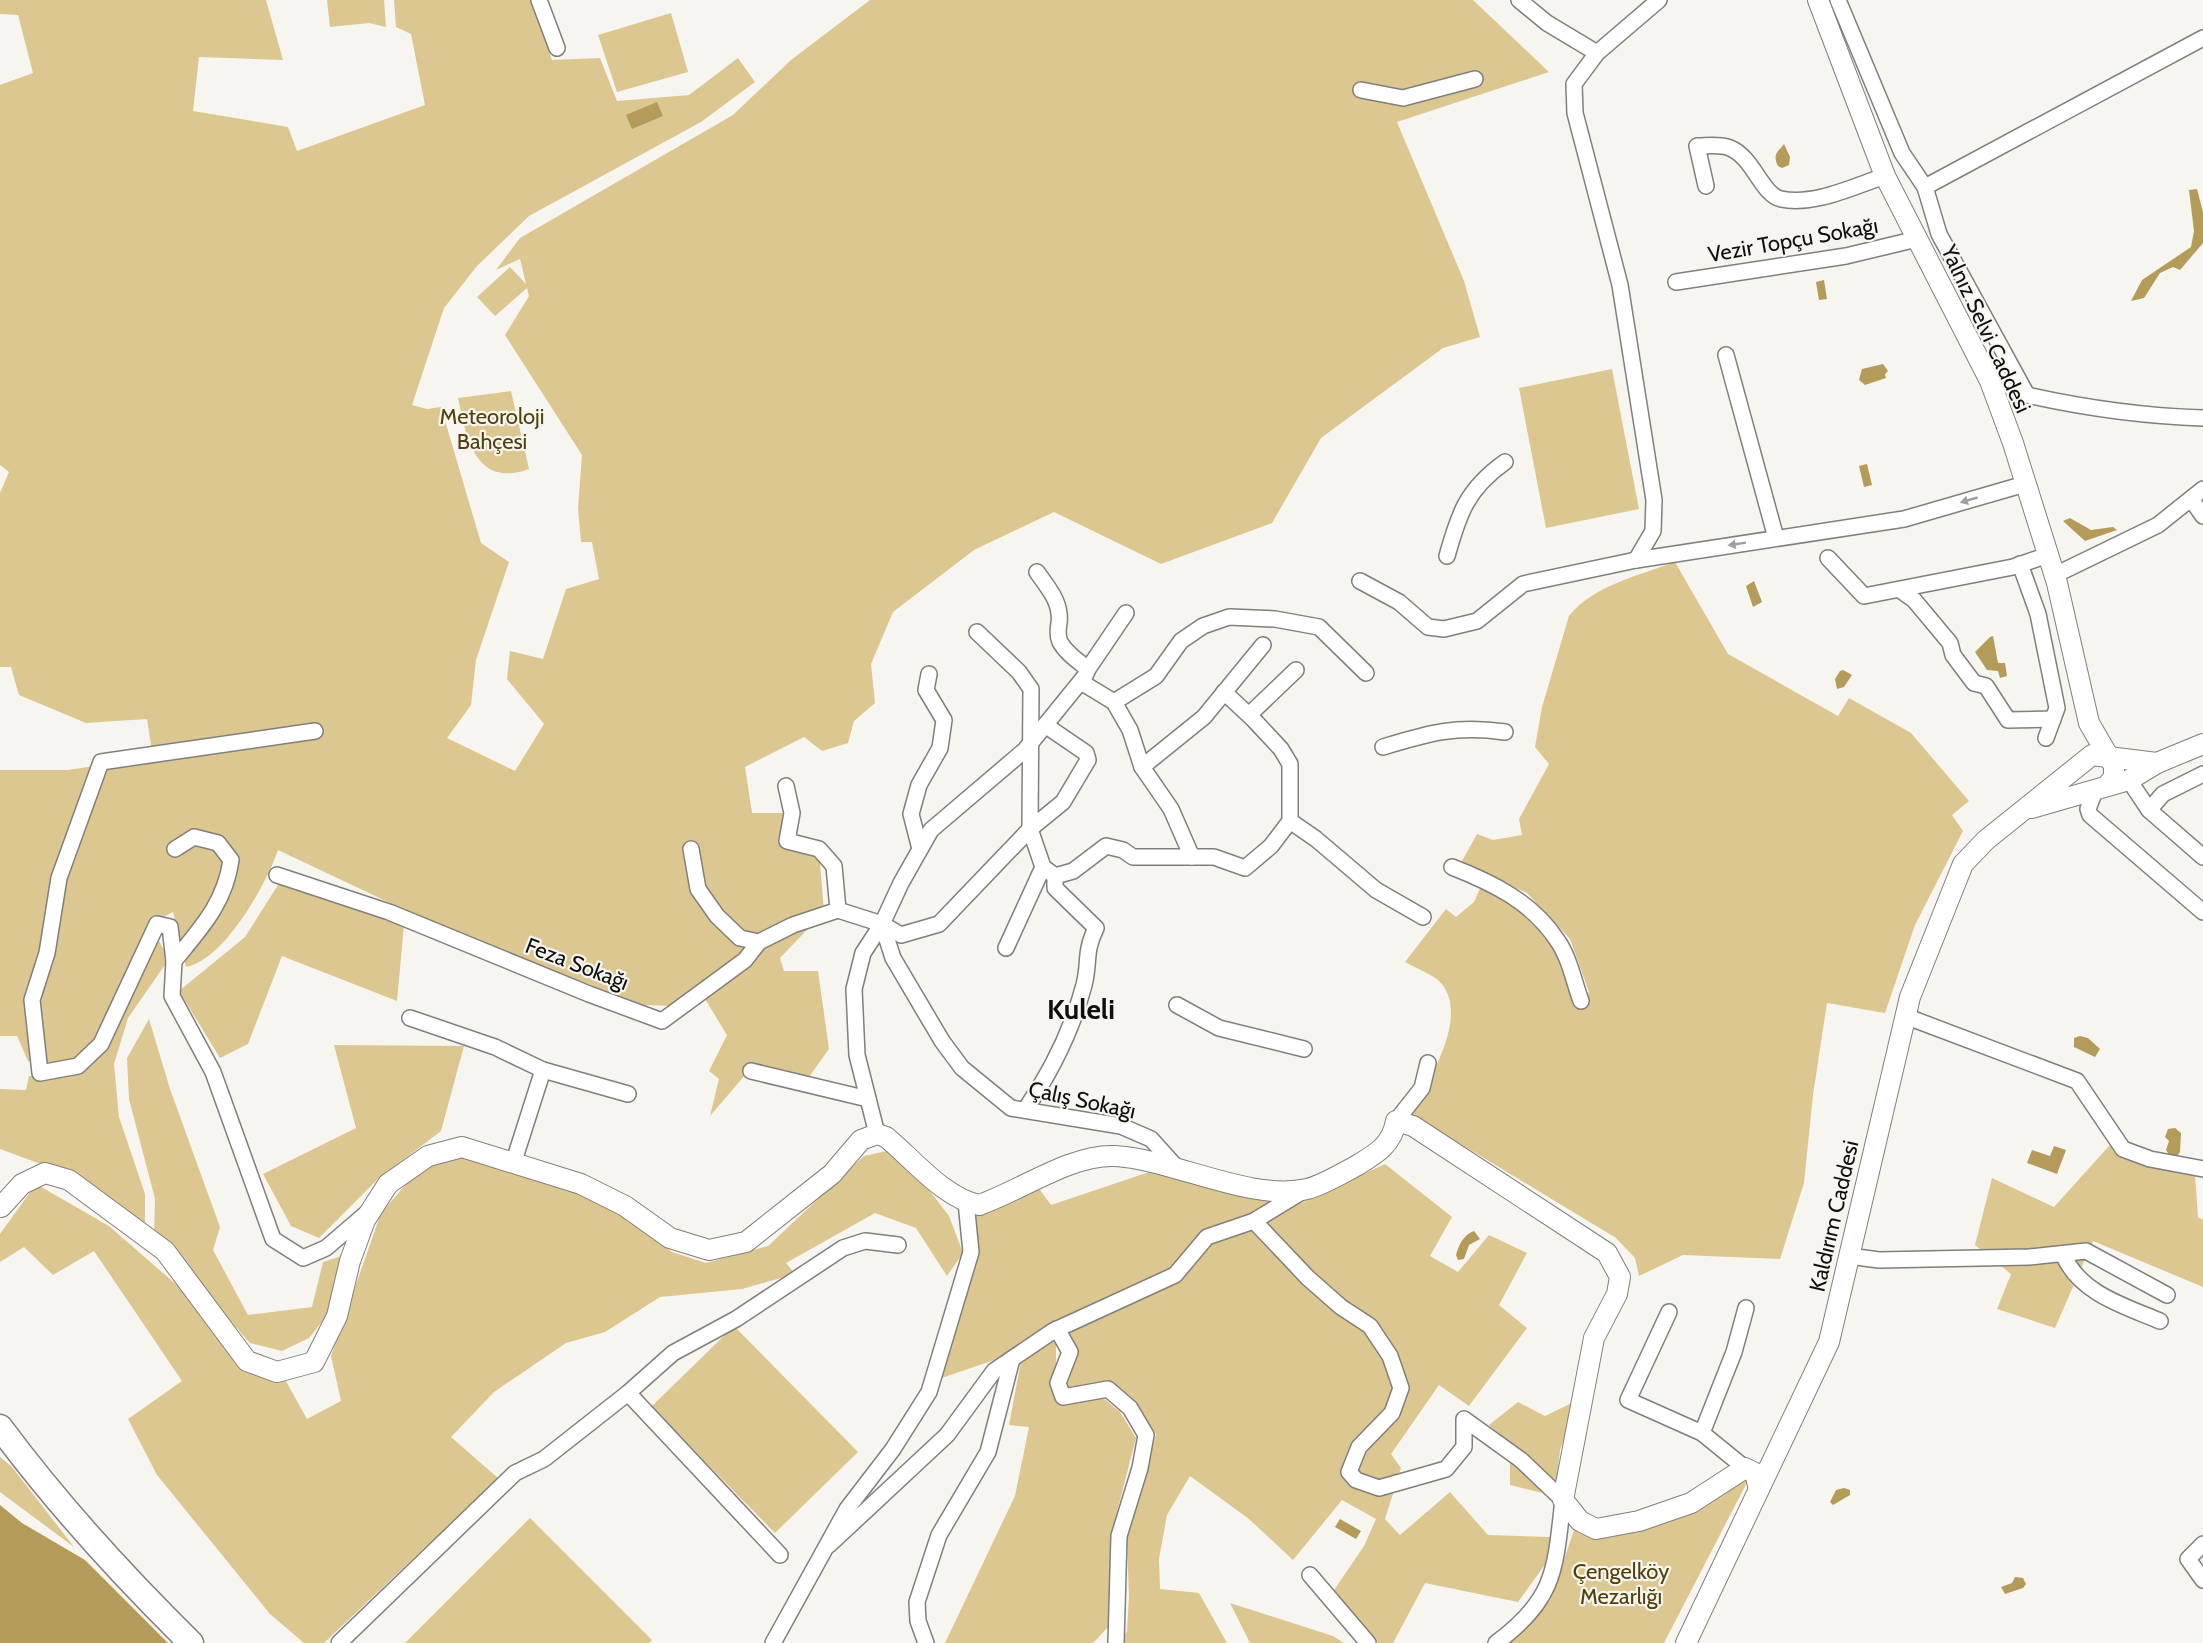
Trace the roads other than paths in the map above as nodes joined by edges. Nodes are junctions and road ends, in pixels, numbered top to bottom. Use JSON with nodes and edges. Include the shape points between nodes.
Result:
{"nodes":[{"id":1,"x":539,"y":0,"type":"edge"},
{"id":2,"x":1519,"y":0,"type":"edge"},
{"id":3,"x":1659,"y":0,"type":"edge"},
{"id":4,"x":1818,"y":0,"type":"edge"},
{"id":5,"x":1838,"y":0,"type":"edge"},
{"id":6,"x":2203,"y":38,"type":"edge"},
{"id":7,"x":557,"y":48,"type":"dead end"},
{"id":8,"x":1597,"y":53,"type":"junction"},
{"id":9,"x":1475,"y":79,"type":"dead end"},
{"id":10,"x":1361,"y":90,"type":"dead end"},
{"id":11,"x":1885,"y":176,"type":"junction"},
{"id":12,"x":1706,"y":186,"type":"dead end"},
{"id":13,"x":1925,"y":187,"type":"junction"},
{"id":14,"x":1917,"y":240,"type":"junction"},
{"id":15,"x":1676,"y":282,"type":"dead end"},
{"id":16,"x":1726,"y":355,"type":"dead end"},
{"id":17,"x":2203,"y":418,"type":"edge"},
{"id":18,"x":1505,"y":462,"type":"dead end"},
{"id":19,"x":2025,"y":484,"type":"junction"},
{"id":20,"x":2197,"y":494,"type":"edge"},
{"id":21,"x":2203,"y":516,"type":"edge"},
{"id":22,"x":1776,"y":538,"type":"junction"},
{"id":23,"x":2048,"y":555,"type":"junction"},
{"id":24,"x":1447,"y":556,"type":"dead end"},
{"id":25,"x":1828,"y":558,"type":"dead end"},
{"id":26,"x":1636,"y":560,"type":"junction"},
{"id":27,"x":2020,"y":564,"type":"junction"},
{"id":28,"x":1037,"y":572,"type":"dead end"},
{"id":29,"x":2055,"y":575,"type":"junction"},
{"id":30,"x":1360,"y":580,"type":"dead end"},
{"id":31,"x":1900,"y":590,"type":"junction"},
{"id":32,"x":1126,"y":613,"type":"dead end"},
{"id":33,"x":977,"y":632,"type":"dead end"},
{"id":34,"x":1263,"y":645,"type":"dead end"},
{"id":35,"x":1296,"y":670,"type":"dead end"},
{"id":36,"x":1366,"y":673,"type":"dead end"},
{"id":37,"x":929,"y":674,"type":"dead end"},
{"id":38,"x":1084,"y":675,"type":"junction"},
{"id":39,"x":1224,"y":692,"type":"junction"},
{"id":40,"x":1114,"y":702,"type":"junction"},
{"id":41,"x":1249,"y":715,"type":"junction"},
{"id":42,"x":2053,"y":719,"type":"junction"},
{"id":43,"x":2089,"y":723,"type":"junction"},
{"id":44,"x":1046,"y":725,"type":"junction"},
{"id":45,"x":315,"y":730,"type":"dead end"},
{"id":46,"x":1505,"y":732,"type":"dead end"},
{"id":47,"x":2046,"y":738,"type":"dead end"},
{"id":48,"x":1031,"y":743,"type":"junction"},
{"id":49,"x":2203,"y":744,"type":"edge"},
{"id":50,"x":1383,"y":747,"type":"dead end"},
{"id":51,"x":2107,"y":757,"type":"junction"},
{"id":52,"x":2083,"y":763,"type":"junction"},
{"id":53,"x":2157,"y":763,"type":"junction"},
{"id":54,"x":1142,"y":767,"type":"junction"},
{"id":55,"x":2203,"y":774,"type":"edge"},
{"id":56,"x":2129,"y":780,"type":"junction"},
{"id":57,"x":786,"y":786,"type":"dead end"},
{"id":58,"x":2101,"y":787,"type":"junction"},
{"id":59,"x":2027,"y":810,"type":"junction"},
{"id":60,"x":2149,"y":810,"type":"junction"},
{"id":61,"x":1290,"y":821,"type":"junction"},
{"id":62,"x":1030,"y":829,"type":"junction"},
{"id":63,"x":175,"y":849,"type":"dead end"},
{"id":64,"x":691,"y":849,"type":"dead end"},
{"id":65,"x":920,"y":849,"type":"junction"},
{"id":66,"x":1192,"y":856,"type":"junction"},
{"id":67,"x":2203,"y":857,"type":"edge"},
{"id":68,"x":1452,"y":867,"type":"dead end"},
{"id":69,"x":1049,"y":872,"type":"junction"},
{"id":70,"x":277,"y":875,"type":"dead end"},
{"id":71,"x":838,"y":910,"type":"junction"},
{"id":72,"x":2203,"y":912,"type":"edge"},
{"id":73,"x":1423,"y":917,"type":"dead end"},
{"id":74,"x":882,"y":924,"type":"junction"},
{"id":75,"x":759,"y":942,"type":"junction"},
{"id":76,"x":1006,"y":948,"type":"dead end"},
{"id":77,"x":174,"y":961,"type":"junction"},
{"id":78,"x":1581,"y":1001,"type":"dead end"},
{"id":79,"x":1177,"y":1005,"type":"dead end"},
{"id":80,"x":1905,"y":1016,"type":"junction"},
{"id":81,"x":410,"y":1018,"type":"dead end"},
{"id":82,"x":1304,"y":1049,"type":"dead end"},
{"id":83,"x":1428,"y":1064,"type":"dead end"},
{"id":84,"x":543,"y":1070,"type":"junction"},
{"id":85,"x":751,"y":1071,"type":"dead end"},
{"id":86,"x":628,"y":1094,"type":"dead end"},
{"id":87,"x":868,"y":1099,"type":"junction"},
{"id":88,"x":1025,"y":1110,"type":"junction"},
{"id":89,"x":1396,"y":1121,"type":"junction"},
{"id":90,"x":877,"y":1134,"type":"junction"},
{"id":91,"x":513,"y":1164,"type":"junction"},
{"id":92,"x":1178,"y":1169,"type":"junction"},
{"id":93,"x":2203,"y":1169,"type":"edge"},
{"id":94,"x":1306,"y":1189,"type":"junction"},
{"id":95,"x":966,"y":1202,"type":"junction"},
{"id":96,"x":0,"y":1208,"type":"edge"},
{"id":97,"x":373,"y":1208,"type":"junction"},
{"id":98,"x":1254,"y":1221,"type":"junction"},
{"id":99,"x":898,"y":1245,"type":"dead end"},
{"id":100,"x":2063,"y":1254,"type":"junction"},
{"id":101,"x":1849,"y":1256,"type":"junction"},
{"id":102,"x":2167,"y":1295,"type":"dead end"},
{"id":103,"x":1746,"y":1308,"type":"dead end"},
{"id":104,"x":1669,"y":1312,"type":"dead end"},
{"id":105,"x":2160,"y":1321,"type":"dead end"},
{"id":106,"x":1057,"y":1329,"type":"junction"},
{"id":107,"x":1012,"y":1359,"type":"junction"},
{"id":108,"x":628,"y":1393,"type":"junction"},
{"id":109,"x":0,"y":1427,"type":"edge"},
{"id":110,"x":1702,"y":1433,"type":"junction"},
{"id":111,"x":1745,"y":1468,"type":"junction"},
{"id":112,"x":1759,"y":1489,"type":"junction"},
{"id":113,"x":1563,"y":1500,"type":"junction"},
{"id":114,"x":2203,"y":1544,"type":"edge"},
{"id":115,"x":829,"y":1545,"type":"junction"},
{"id":116,"x":780,"y":1555,"type":"dead end"},
{"id":117,"x":1310,"y":1575,"type":"dead end"},
{"id":118,"x":2203,"y":1580,"type":"edge"},
{"id":119,"x":1115,"y":1637,"type":"edge"},
{"id":120,"x":191,"y":1643,"type":"edge"},
{"id":121,"x":339,"y":1643,"type":"edge"},
{"id":122,"x":773,"y":1643,"type":"edge"},
{"id":123,"x":926,"y":1643,"type":"edge"},
{"id":124,"x":1103,"y":1643,"type":"edge"},
{"id":125,"x":1368,"y":1643,"type":"edge"},
{"id":126,"x":1496,"y":1643,"type":"edge"},
{"id":127,"x":1686,"y":1643,"type":"edge"}],
"edges":[{"from":1,"to":7,"type":"street"},
{"from":2,"to":8,"type":"street","via":[[1547,23]]},
{"from":3,"to":8,"type":"street"},
{"from":4,"to":11,"type":"street","name":"Yalnız Selvi Caddesi"},
{"from":5,"to":13,"type":"street","via":[[1902,153]]},
{"from":6,"to":13,"type":"street"},
{"from":8,"to":26,"type":"street","via":[[1574,84],[1575,113],[1620,285],[1654,500],[1653,531]]},
{"from":9,"to":10,"type":"street","via":[[1403,98]]},
{"from":11,"to":12,"type":"street","via":[[1817,198],[1780,199],[1771,193],[1747,159],[1729,147],[1697,146]]},
{"from":11,"to":14,"type":"street","name":"Yalnız Selvi Caddesi"},
{"from":13,"to":17,"type":"street","via":[[1939,234],[2027,395],[2155,417]]},
{"from":14,"to":15,"type":"street","name":"Vezir Topçu Sokağı","via":[[1846,256]]},
{"from":14,"to":19,"type":"street","name":"Yalnız Selvi Caddesi","via":[[1990,381]]},
{"from":16,"to":22,"type":"street"},
{"from":18,"to":24,"type":"street","via":[[1469,495]]},
{"from":19,"to":22,"type":"street","one_way":true,"via":[[1904,519]]},
{"from":19,"to":23,"type":"street","name":"Yalnız Selvi Caddesi"},
{"from":20,"to":21,"type":"street"},
{"from":20,"to":29,"type":"street","via":[[2158,525]]},
{"from":22,"to":26,"type":"street","one_way":true},
{"from":23,"to":27,"type":"street"},
{"from":23,"to":29,"type":"street","name":"Yalnız Selvi Caddesi"},
{"from":25,"to":31,"type":"street","via":[[1864,596]]},
{"from":26,"to":30,"type":"street","via":[[1523,584],[1477,621],[1444,629],[1428,627],[1399,602]]},
{"from":27,"to":31,"type":"street"},
{"from":27,"to":42,"type":"street","via":[[2042,635],[2057,708]]},
{"from":28,"to":38,"type":"street","via":[[1051,591],[1060,615],[1059,640]]},
{"from":29,"to":43,"type":"street","name":"Yalnız Selvi Caddesi"},
{"from":31,"to":42,"type":"street","via":[[1914,600],[1950,643],[1953,655],[1974,683],[1986,686],[2008,720]]},
{"from":32,"to":38,"type":"street"},
{"from":33,"to":48,"type":"street","via":[[1031,689]]},
{"from":34,"to":39,"type":"street"},
{"from":35,"to":41,"type":"street"},
{"from":36,"to":40,"type":"street","via":[[1319,627],[1228,616],[1181,641],[1156,676]]},
{"from":37,"to":65,"type":"street","via":[[926,690],[944,720],[940,748],[919,785],[911,814]]},
{"from":38,"to":40,"type":"street"},
{"from":38,"to":44,"type":"street"},
{"from":39,"to":41,"type":"street"},
{"from":39,"to":54,"type":"street","via":[[1204,717]]},
{"from":40,"to":54,"type":"street","via":[[1130,730]]},
{"from":41,"to":61,"type":"street","via":[[1290,764]]},
{"from":42,"to":47,"type":"street"},
{"from":43,"to":51,"type":"street"},
{"from":43,"to":52,"type":"street"},
{"from":44,"to":48,"type":"street"},
{"from":44,"to":62,"type":"street","via":[[1086,753],[1088,760],[1064,802]]},
{"from":45,"to":77,"type":"street","via":[[101,762],[59,878],[47,952],[32,1000],[40,1072],[78,1065],[101,1044],[157,924],[171,927]]},
{"from":46,"to":50,"type":"street","via":[[1473,728],[1433,731]]},
{"from":48,"to":62,"type":"street"},
{"from":48,"to":65,"type":"street","via":[[931,830]]},
{"from":49,"to":53,"type":"street"},
{"from":51,"to":52,"type":"street","via":[[2091,755]]},
{"from":51,"to":53,"type":"street"},
{"from":51,"to":58,"type":"street","via":[[2115,772]]},
{"from":52,"to":58,"type":"street","via":[[2083,779]]},
{"from":52,"to":59,"type":"street","name":"Kaldırım Caddesi"},
{"from":53,"to":56,"type":"street","name":"Kaldırım Caddesi"},
{"from":54,"to":66,"type":"street","via":[[1171,809]]},
{"from":55,"to":60,"type":"street","via":[[2163,794]]},
{"from":56,"to":58,"type":"street","name":"Kaldırım Caddesi"},
{"from":56,"to":60,"type":"street"},
{"from":57,"to":71,"type":"street","via":[[792,813],[787,841],[819,849],[834,866]]},
{"from":58,"to":59,"type":"street","name":"Kaldırım Caddesi"},
{"from":58,"to":72,"type":"street","via":[[2088,809],[2090,815]]},
{"from":59,"to":80,"type":"street","name":"Kaldırım Caddesi","via":[[1986,840],[1963,864]]},
{"from":60,"to":67,"type":"street"},
{"from":61,"to":66,"type":"street","via":[[1271,846],[1245,868],[1214,857]]},
{"from":61,"to":73,"type":"street","via":[[1360,879]]},
{"from":62,"to":69,"type":"street"},
{"from":62,"to":74,"type":"street","via":[[939,924],[902,935]]},
{"from":63,"to":77,"type":"street","via":[[194,837],[218,843],[231,860],[227,885],[202,927]]},
{"from":64,"to":75,"type":"street","via":[[698,889],[717,916],[740,938]]},
{"from":65,"to":74,"type":"street"},
{"from":66,"to":69,"type":"street","via":[[1133,857],[1106,846],[1073,871]]},
{"from":68,"to":78,"type":"street","via":[[1494,884],[1535,913],[1559,941]]},
{"from":69,"to":76,"type":"street"},
{"from":69,"to":88,"type":"street","via":[[1055,888],[1096,928],[1087,946],[1084,983],[1074,1014],[1054,1064]]},
{"from":70,"to":75,"type":"street","name":"Feza Sokağı","via":[[389,912],[662,1021],[745,960]]},
{"from":71,"to":74,"type":"street"},
{"from":71,"to":75,"type":"street","name":"Feza Sokağı","via":[[792,925]]},
{"from":74,"to":87,"type":"street","via":[[863,953],[854,989],[857,1054]]},
{"from":74,"to":88,"type":"street","name":"Çalış Sokağı","via":[[893,958],[962,1068],[1011,1108]]},
{"from":77,"to":97,"type":"street","via":[[172,996],[213,1072],[273,1239],[303,1258],[326,1248]]},
{"from":79,"to":82,"type":"street","via":[[1219,1028]]},
{"from":80,"to":93,"type":"street","via":[[2077,1081],[2123,1149],[2150,1159]]},
{"from":80,"to":101,"type":"street","name":"Kaldırım Caddesi"},
{"from":81,"to":84,"type":"street","via":[[495,1047]]},
{"from":83,"to":89,"type":"street","via":[[1422,1088]]},
{"from":84,"to":86,"type":"street"},
{"from":84,"to":91,"type":"street"},
{"from":85,"to":87,"type":"street"},
{"from":87,"to":90,"type":"street"},
{"from":88,"to":92,"type":"street","name":"Çalış Sokağı","via":[[1121,1126],[1152,1139]]},
{"from":89,"to":94,"type":"street","via":[[1393,1137],[1371,1157]]},
{"from":89,"to":113,"type":"street","via":[[1413,1126],[1483,1171],[1607,1253],[1616,1264],[1620,1277],[1617,1294],[1594,1338]]},
{"from":90,"to":91,"type":"street","via":[[861,1140],[832,1174],[746,1242],[709,1250],[670,1238],[625,1206],[581,1184]]},
{"from":90,"to":95,"type":"street","via":[[886,1137],[938,1184]]},
{"from":91,"to":97,"type":"street","via":[[462,1147],[428,1156],[388,1184]]},
{"from":92,"to":94,"type":"street","via":[[1243,1186]]},
{"from":92,"to":95,"type":"street","via":[[1114,1156],[1084,1161],[979,1205]]},
{"from":94,"to":98,"type":"street"},
{"from":95,"to":115,"type":"street","via":[[971,1252],[929,1392],[848,1509]]},
{"from":96,"to":97,"type":"street","via":[[22,1184],[45,1173],[69,1180],[165,1251],[247,1361],[276,1372],[314,1362],[337,1316],[350,1261]]},
{"from":98,"to":106,"type":"street","via":[[1207,1237],[1174,1275]]},
{"from":98,"to":113,"type":"street","via":[[1308,1278],[1370,1326],[1390,1356],[1401,1388],[1392,1413],[1359,1447],[1349,1472],[1356,1480],[1379,1488],[1446,1468],[1464,1447],[1464,1419],[1521,1460]]},
{"from":99,"to":108,"type":"street","via":[[865,1241],[843,1248],[736,1319],[673,1353]]},
{"from":100,"to":101,"type":"street","via":[[1880,1260]]},
{"from":100,"to":102,"type":"street","via":[[2086,1251]]},
{"from":100,"to":105,"type":"street","via":[[2082,1281],[2106,1298]]},
{"from":101,"to":112,"type":"street","name":"Kaldırım Caddesi","via":[[1829,1342]]},
{"from":103,"to":110,"type":"street","via":[[1734,1352]]},
{"from":104,"to":110,"type":"street","via":[[1628,1400]]},
{"from":106,"to":107,"type":"street"},
{"from":106,"to":119,"type":"street","via":[[1070,1352],[1058,1383],[1063,1396],[1108,1389],[1130,1408],[1146,1435],[1119,1536]]},
{"from":107,"to":115,"type":"street","via":[[994,1371],[947,1435]]},
{"from":107,"to":123,"type":"street","via":[[988,1452],[939,1535],[917,1602],[918,1621]]},
{"from":108,"to":116,"type":"street"},
{"from":108,"to":121,"type":"street","via":[[544,1459],[515,1473]]},
{"from":109,"to":120,"type":"main road","via":[[79,1524]]},
{"from":110,"to":111,"type":"street"},
{"from":111,"to":112,"type":"street","via":[[1755,1473]]},
{"from":111,"to":113,"type":"street","via":[[1691,1503],[1639,1521],[1596,1529],[1580,1521]]},
{"from":112,"to":127,"type":"street","name":"Kaldırım Caddesi"},
{"from":113,"to":126,"type":"street","via":[[1552,1579],[1532,1612]]},
{"from":114,"to":118,"type":"street","via":[[2188,1559]]},
{"from":115,"to":122,"type":"street"},
{"from":117,"to":125,"type":"street"},
{"from":119,"to":124,"type":"street"}]}
